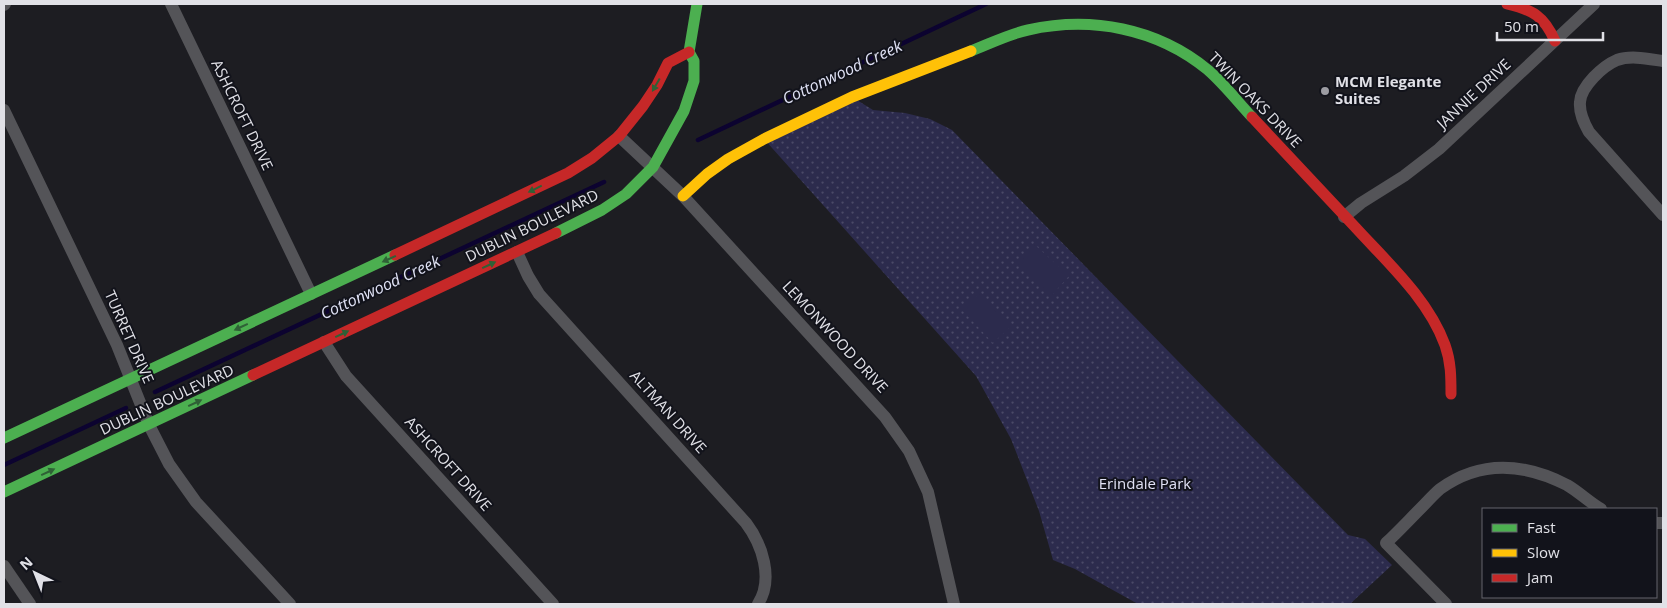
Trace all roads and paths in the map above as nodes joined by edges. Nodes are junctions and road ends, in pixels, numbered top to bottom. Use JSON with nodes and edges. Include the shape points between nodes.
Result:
{"nodes":[{"id":1,"x":171,"y":4,"type":"edge"},
{"id":2,"x":697,"y":4,"type":"edge"},
{"id":3,"x":1507,"y":4,"type":"edge"},
{"id":4,"x":1594,"y":4,"type":"edge"},
{"id":5,"x":1555,"y":41,"type":"junction"},
{"id":6,"x":689,"y":52,"type":"junction"},
{"id":7,"x":1663,"y":61,"type":"edge"},
{"id":8,"x":4,"y":110,"type":"edge"},
{"id":9,"x":619,"y":136,"type":"junction"},
{"id":10,"x":653,"y":167,"type":"junction"},
{"id":11,"x":683,"y":196,"type":"junction"},
{"id":12,"x":1663,"y":215,"type":"edge"},
{"id":13,"x":1344,"y":217,"type":"junction"},
{"id":14,"x":517,"y":252,"type":"junction"},
{"id":15,"x":311,"y":294,"type":"junction"},
{"id":16,"x":324,"y":342,"type":"junction"},
{"id":17,"x":130,"y":379,"type":"junction"},
{"id":18,"x":1451,"y":394,"type":"dead end"},
{"id":19,"x":149,"y":425,"type":"junction"},
{"id":20,"x":4,"y":438,"type":"edge"},
{"id":21,"x":4,"y":492,"type":"edge"},
{"id":22,"x":1600,"y":508,"type":"edge"},
{"id":23,"x":4,"y":566,"type":"edge"},
{"id":24,"x":30,"y":604,"type":"edge"},
{"id":25,"x":290,"y":604,"type":"edge"},
{"id":26,"x":552,"y":604,"type":"edge"},
{"id":27,"x":758,"y":604,"type":"edge"},
{"id":28,"x":954,"y":604,"type":"edge"},
{"id":29,"x":1446,"y":604,"type":"edge"}],
"edges":[{"from":1,"to":15,"type":"street","name":"ASHCROFT DRIVE"},
{"from":2,"to":6,"type":"main road","name":"DUBLIN BOULEVARD"},
{"from":3,"to":5,"type":"main road","via":[[1527,8],[1539,16],[1548,24]]},
{"from":4,"to":5,"type":"street","name":"JANNIE DRIVE"},
{"from":5,"to":13,"type":"street","name":"JANNIE DRIVE","via":[[1439,149]]},
{"from":6,"to":9,"type":"main road","one_way":true,"via":[[668,63],[648,99]]},
{"from":6,"to":10,"type":"main road","name":"DUBLIN BOULEVARD","via":[[694,61],[694,81],[684,111]]},
{"from":7,"to":12,"type":"street","via":[[1618,59],[1601,69],[1586,86],[1580,101],[1582,117],[1589,132]]},
{"from":8,"to":17,"type":"street","name":"TURRET DRIVE"},
{"from":9,"to":10,"type":"street","name":"LEMONWOOD DRIVE"},
{"from":9,"to":15,"type":"main road","one_way":true,"via":[[568,173]]},
{"from":10,"to":11,"type":"street","name":"LEMONWOOD DRIVE"},
{"from":10,"to":14,"type":"main road","name":"DUBLIN BOULEVARD","via":[[626,194],[602,210]]},
{"from":11,"to":13,"type":"main road","name":"TWIN OAKS DRIVE","via":[[728,159],[852,97],[1026,30],[1082,24],[1134,31],[1156,38],[1196,59]]},
{"from":11,"to":28,"type":"street","name":"LEMONWOOD DRIVE","via":[[886,416],[899,435],[928,492]]},
{"from":13,"to":18,"type":"main road","name":"TWIN OAKS DRIVE","via":[[1400,276],[1436,325],[1451,370]]},
{"from":16,"to":14,"type":"main road","name":"DUBLIN BOULEVARD","one_way":true},
{"from":14,"to":27,"type":"street","name":"ALTMAN DRIVE","via":[[539,294],[755,535],[765,565],[765,582]]},
{"from":15,"to":17,"type":"main road","one_way":true},
{"from":19,"to":16,"type":"main road","name":"DUBLIN BOULEVARD","one_way":true},
{"from":16,"to":26,"type":"street","name":"ASHCROFT DRIVE","via":[[346,376]]},
{"from":17,"to":19,"type":"street","name":"TURRET DRIVE"},
{"from":17,"to":20,"type":"main road"},
{"from":21,"to":19,"type":"main road","name":"DUBLIN BOULEVARD","one_way":true},
{"from":19,"to":25,"type":"street","name":"TURRET DRIVE","via":[[169,464],[196,502]]},
{"from":22,"to":29,"type":"street","via":[[1567,485],[1512,468],[1474,471],[1456,479],[1438,491],[1386,543]]},
{"from":23,"to":24,"type":"street"}]}
